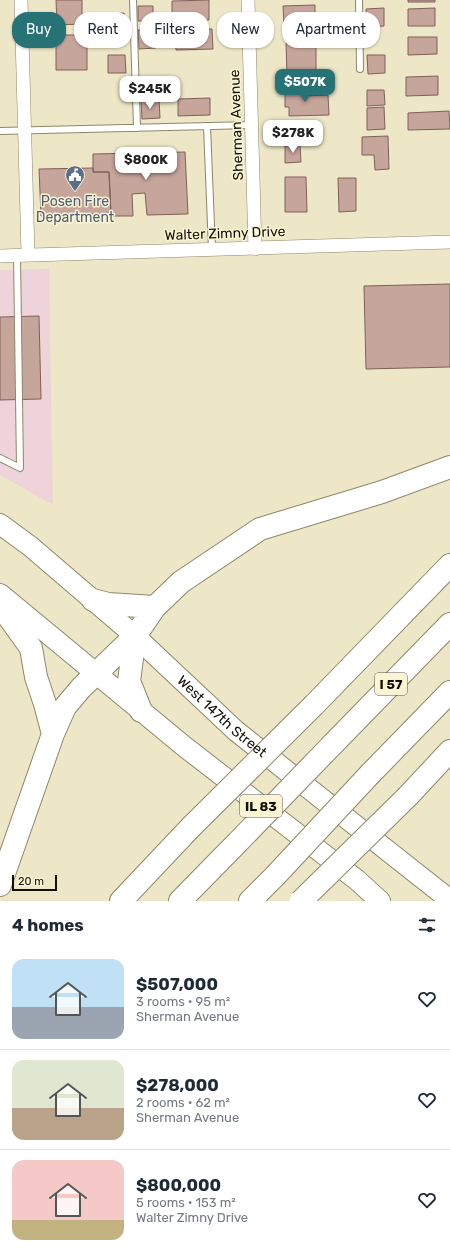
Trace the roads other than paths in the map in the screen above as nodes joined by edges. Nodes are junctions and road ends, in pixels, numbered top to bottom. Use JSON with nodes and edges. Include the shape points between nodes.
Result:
{"nodes":[{"id":1,"x":21,"y":0,"type":"edge"},
{"id":2,"x":133,"y":0,"type":"edge"},
{"id":3,"x":248,"y":0,"type":"edge"},
{"id":4,"x":359,"y":0,"type":"edge"},
{"id":5,"x":360,"y":69,"type":"dead end"},
{"id":6,"x":252,"y":125,"type":"junction"},
{"id":7,"x":207,"y":126,"type":"junction"},
{"id":8,"x":137,"y":128,"type":"junction"},
{"id":9,"x":24,"y":131,"type":"junction"},
{"id":10,"x":1,"y":133,"type":"edge"},
{"id":11,"x":450,"y":242,"type":"edge"},
{"id":12,"x":255,"y":249,"type":"junction"},
{"id":13,"x":212,"y":250,"type":"junction"},
{"id":14,"x":22,"y":255,"type":"junction"},
{"id":15,"x":0,"y":256,"type":"edge"},
{"id":16,"x":0,"y":458,"type":"edge"},
{"id":17,"x":450,"y":467,"type":"edge"},
{"id":18,"x":0,"y":524,"type":"edge"},
{"id":19,"x":450,"y":566,"type":"edge"},
{"id":20,"x":0,"y":594,"type":"edge"},
{"id":21,"x":93,"y":600,"type":"junction"},
{"id":22,"x":0,"y":605,"type":"edge"},
{"id":23,"x":155,"y":607,"type":"junction"},
{"id":24,"x":450,"y":624,"type":"edge"},
{"id":25,"x":135,"y":636,"type":"junction"},
{"id":26,"x":97,"y":674,"type":"junction"},
{"id":27,"x":450,"y":692,"type":"edge"},
{"id":28,"x":141,"y":711,"type":"junction"},
{"id":29,"x":53,"y":734,"type":"junction"},
{"id":30,"x":450,"y":752,"type":"edge"},
{"id":31,"x":0,"y":884,"type":"edge"},
{"id":32,"x":450,"y":900,"type":"edge"},
{"id":33,"x":121,"y":901,"type":"edge"},
{"id":34,"x":180,"y":901,"type":"edge"},
{"id":35,"x":250,"y":901,"type":"edge"},
{"id":36,"x":301,"y":901,"type":"edge"},
{"id":37,"x":380,"y":901,"type":"edge"}],
"edges":[{"from":1,"to":9,"type":"street"},
{"from":2,"to":8,"type":"lane"},
{"from":3,"to":6,"type":"street","name":"Sherman Avenue"},
{"from":4,"to":5,"type":"lane"},
{"from":6,"to":7,"type":"lane"},
{"from":6,"to":12,"type":"street","name":"Sherman Avenue"},
{"from":7,"to":8,"type":"lane"},
{"from":7,"to":13,"type":"lane"},
{"from":8,"to":9,"type":"lane"},
{"from":9,"to":10,"type":"lane"},
{"from":9,"to":14,"type":"street"},
{"from":11,"to":12,"type":"street","name":"Walter Zimny Drive"},
{"from":12,"to":13,"type":"street","name":"Walter Zimny Drive"},
{"from":13,"to":14,"type":"street","name":"Walter Zimny Drive"},
{"from":14,"to":15,"type":"street","name":"Walter Zimny Drive"},
{"from":14,"to":16,"type":"lane","via":[[20,468]]},
{"from":17,"to":23,"type":"highway","via":[[382,492],[260,529],[182,582]]},
{"from":18,"to":21,"type":"main road","name":"West 147th Street"},
{"from":19,"to":33,"type":"highway","bridge":true},
{"from":20,"to":26,"type":"main road","number":"IL 83"},
{"from":21,"to":23,"type":"highway","via":[[108,604]]},
{"from":21,"to":25,"type":"main road","name":"West 147th Street"},
{"from":22,"to":29,"type":"highway","via":[[30,648]]},
{"from":23,"to":25,"type":"highway"},
{"from":24,"to":34,"type":"highway","number":"I 57","bridge":true},
{"from":25,"to":26,"type":"highway"},
{"from":25,"to":28,"type":"highway","via":[[129,681]]},
{"from":25,"to":32,"type":"main road","name":"West 147th Street","via":[[236,731]]},
{"from":26,"to":28,"type":"main road","number":"IL 83"},
{"from":26,"to":29,"type":"highway","via":[[65,707]]},
{"from":27,"to":35,"type":"highway","bridge":true},
{"from":28,"to":37,"type":"main road","number":"IL 83","via":[[357,880]]},
{"from":29,"to":31,"type":"highway"},
{"from":30,"to":36,"type":"highway","bridge":true}]}
